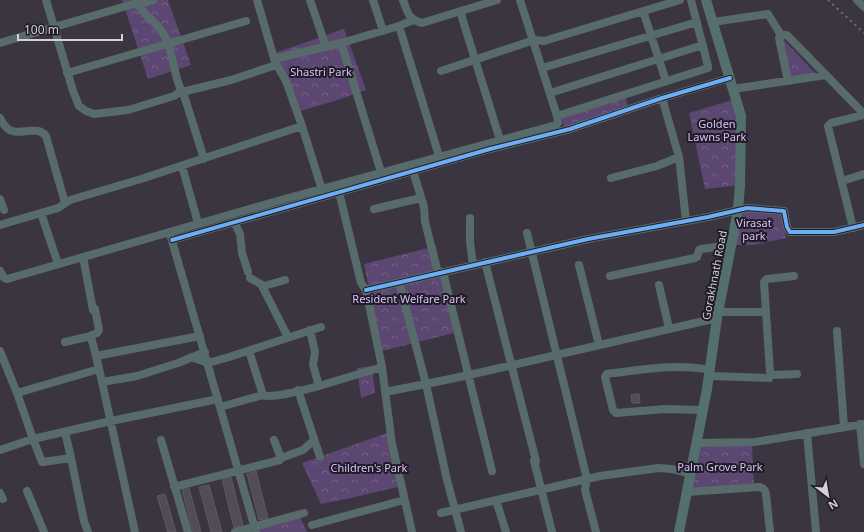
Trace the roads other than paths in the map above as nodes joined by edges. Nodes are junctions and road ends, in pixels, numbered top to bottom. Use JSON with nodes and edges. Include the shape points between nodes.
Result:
{"nodes":[{"id":1,"x":46,"y":0,"type":"edge"},
{"id":2,"x":153,"y":0,"type":"edge"},
{"id":3,"x":257,"y":0,"type":"edge"},
{"id":4,"x":310,"y":0,"type":"edge"},
{"id":5,"x":373,"y":0,"type":"edge"},
{"id":6,"x":403,"y":0,"type":"edge"},
{"id":7,"x":497,"y":0,"type":"edge"},
{"id":8,"x":520,"y":0,"type":"edge"},
{"id":9,"x":680,"y":0,"type":"edge"},
{"id":10,"x":691,"y":0,"type":"edge"},
{"id":11,"x":706,"y":0,"type":"edge"},
{"id":12,"x":857,"y":0,"type":"edge"},
{"id":13,"x":137,"y":3,"type":"edge"},
{"id":14,"x":864,"y":7,"type":"edge"},
{"id":15,"x":460,"y":11,"type":"junction"},
{"id":16,"x":643,"y":11,"type":"junction"},
{"id":17,"x":413,"y":20,"type":"junction"},
{"id":18,"x":246,"y":21,"type":"dead end"},
{"id":19,"x":696,"y":22,"type":"junction"},
{"id":20,"x":713,"y":22,"type":"junction"},
{"id":21,"x":399,"y":26,"type":"junction"},
{"id":22,"x":54,"y":28,"type":"junction"},
{"id":23,"x":384,"y":31,"type":"junction"},
{"id":24,"x":651,"y":35,"type":"junction"},
{"id":25,"x":781,"y":35,"type":"junction"},
{"id":26,"x":534,"y":40,"type":"junction"},
{"id":27,"x":0,"y":43,"type":"edge"},
{"id":28,"x":341,"y":43,"type":"junction"},
{"id":29,"x":168,"y":44,"type":"junction"},
{"id":30,"x":703,"y":45,"type":"junction"},
{"id":31,"x":326,"y":47,"type":"junction"},
{"id":32,"x":659,"y":59,"type":"junction"},
{"id":33,"x":475,"y":60,"type":"junction"},
{"id":34,"x":275,"y":62,"type":"junction"},
{"id":35,"x":542,"y":68,"type":"junction"},
{"id":36,"x":441,"y":71,"type":"dead end"},
{"id":37,"x":67,"y":73,"type":"junction"},
{"id":38,"x":826,"y":75,"type":"junction"},
{"id":39,"x":730,"y":78,"type":"junction"},
{"id":40,"x":666,"y":81,"type":"junction"},
{"id":41,"x":788,"y":81,"type":"junction"},
{"id":42,"x":733,"y":89,"type":"junction"},
{"id":43,"x":182,"y":92,"type":"junction"},
{"id":44,"x":550,"y":93,"type":"junction"},
{"id":45,"x":662,"y":98,"type":"junction"},
{"id":46,"x":864,"y":114,"type":"edge"},
{"id":47,"x":557,"y":116,"type":"junction"},
{"id":48,"x":0,"y":118,"type":"edge"},
{"id":49,"x":302,"y":126,"type":"junction"},
{"id":50,"x":500,"y":140,"type":"junction"},
{"id":51,"x":439,"y":156,"type":"junction"},
{"id":52,"x":679,"y":157,"type":"junction"},
{"id":53,"x":204,"y":159,"type":"junction"},
{"id":54,"x":182,"y":166,"type":"junction"},
{"id":55,"x":413,"y":171,"type":"junction"},
{"id":56,"x":381,"y":172,"type":"junction"},
{"id":57,"x":864,"y":174,"type":"edge"},
{"id":58,"x":611,"y":178,"type":"dead end"},
{"id":59,"x":842,"y":181,"type":"junction"},
{"id":60,"x":323,"y":192,"type":"junction"},
{"id":61,"x":339,"y":192,"type":"junction"},
{"id":62,"x":421,"y":198,"type":"junction"},
{"id":63,"x":0,"y":199,"type":"edge"},
{"id":64,"x":65,"y":203,"type":"junction"},
{"id":65,"x":374,"y":209,"type":"dead end"},
{"id":66,"x":4,"y":210,"type":"dead end"},
{"id":67,"x":738,"y":210,"type":"junction"},
{"id":68,"x":41,"y":213,"type":"junction"},
{"id":69,"x":470,"y":218,"type":"dead end"},
{"id":70,"x":686,"y":221,"type":"junction"},
{"id":71,"x":234,"y":222,"type":"junction"},
{"id":72,"x":198,"y":224,"type":"junction"},
{"id":73,"x":0,"y":225,"type":"edge"},
{"id":74,"x":864,"y":225,"type":"edge"},
{"id":75,"x":852,"y":228,"type":"junction"},
{"id":76,"x":527,"y":233,"type":"dead end"},
{"id":77,"x":170,"y":236,"type":"junction"},
{"id":78,"x":731,"y":245,"type":"junction"},
{"id":79,"x":532,"y":252,"type":"junction"},
{"id":80,"x":83,"y":257,"type":"junction"},
{"id":81,"x":486,"y":262,"type":"junction"},
{"id":82,"x":58,"y":264,"type":"junction"},
{"id":83,"x":473,"y":265,"type":"junction"},
{"id":84,"x":578,"y":265,"type":"dead end"},
{"id":85,"x":0,"y":271,"type":"edge"},
{"id":86,"x":440,"y":272,"type":"junction"},
{"id":87,"x":610,"y":276,"type":"dead end"},
{"id":88,"x":794,"y":276,"type":"dead end"},
{"id":89,"x":285,"y":280,"type":"dead end"},
{"id":90,"x":399,"y":282,"type":"junction"},
{"id":91,"x":659,"y":285,"type":"dead end"},
{"id":92,"x":264,"y":286,"type":"junction"},
{"id":93,"x":366,"y":290,"type":"junction"},
{"id":94,"x":766,"y":312,"type":"junction"},
{"id":95,"x":718,"y":315,"type":"junction"},
{"id":96,"x":321,"y":326,"type":"dead end"},
{"id":97,"x":669,"y":328,"type":"junction"},
{"id":98,"x":310,"y":330,"type":"junction"},
{"id":99,"x":837,"y":331,"type":"dead end"},
{"id":100,"x":91,"y":336,"type":"junction"},
{"id":101,"x":200,"y":336,"type":"junction"},
{"id":102,"x":288,"y":337,"type":"junction"},
{"id":103,"x":64,"y":342,"type":"dead end"},
{"id":104,"x":599,"y":345,"type":"junction"},
{"id":105,"x":0,"y":350,"type":"edge"},
{"id":106,"x":249,"y":351,"type":"junction"},
{"id":107,"x":205,"y":352,"type":"junction"},
{"id":108,"x":558,"y":354,"type":"junction"},
{"id":109,"x":96,"y":356,"type":"junction"},
{"id":110,"x":191,"y":357,"type":"junction"},
{"id":111,"x":208,"y":363,"type":"junction"},
{"id":112,"x":511,"y":365,"type":"junction"},
{"id":113,"x":382,"y":367,"type":"junction"},
{"id":114,"x":99,"y":369,"type":"junction"},
{"id":115,"x":709,"y":373,"type":"junction"},
{"id":116,"x":797,"y":374,"type":"dead end"},
{"id":117,"x":469,"y":376,"type":"junction"},
{"id":118,"x":769,"y":378,"type":"dead end"},
{"id":119,"x":102,"y":382,"type":"junction"},
{"id":120,"x":426,"y":384,"type":"junction"},
{"id":121,"x":319,"y":386,"type":"junction"},
{"id":122,"x":298,"y":390,"type":"junction"},
{"id":123,"x":385,"y":392,"type":"junction"},
{"id":124,"x":17,"y":393,"type":"junction"},
{"id":125,"x":263,"y":395,"type":"junction"},
{"id":126,"x":219,"y":403,"type":"junction"},
{"id":127,"x":703,"y":410,"type":"junction"},
{"id":128,"x":111,"y":421,"type":"junction"},
{"id":129,"x":862,"y":424,"type":"edge"},
{"id":130,"x":844,"y":427,"type":"junction"},
{"id":131,"x":65,"y":432,"type":"junction"},
{"id":132,"x":807,"y":433,"type":"junction"},
{"id":133,"x":33,"y":439,"type":"junction"},
{"id":134,"x":161,"y":440,"type":"dead end"},
{"id":135,"x":274,"y":440,"type":"dead end"},
{"id":136,"x":314,"y":440,"type":"junction"},
{"id":137,"x":697,"y":442,"type":"junction"},
{"id":138,"x":0,"y":450,"type":"edge"},
{"id":139,"x":320,"y":457,"type":"dead end"},
{"id":140,"x":71,"y":458,"type":"junction"},
{"id":141,"x":281,"y":458,"type":"junction"},
{"id":142,"x":864,"y":464,"type":"edge"},
{"id":143,"x":238,"y":471,"type":"junction"},
{"id":144,"x":492,"y":471,"type":"dead end"},
{"id":145,"x":691,"y":474,"type":"junction"},
{"id":146,"x":587,"y":479,"type":"junction"},
{"id":147,"x":174,"y":488,"type":"junction"},
{"id":148,"x":541,"y":490,"type":"junction"},
{"id":149,"x":27,"y":491,"type":"dead end"},
{"id":150,"x":687,"y":492,"type":"junction"},
{"id":151,"x":404,"y":500,"type":"junction"},
{"id":152,"x":496,"y":500,"type":"junction"},
{"id":153,"x":455,"y":510,"type":"junction"},
{"id":154,"x":304,"y":513,"type":"dead end"},
{"id":155,"x":441,"y":513,"type":"dead end"},
{"id":156,"x":312,"y":525,"type":"dead end"},
{"id":157,"x":255,"y":529,"type":"edge"},
{"id":158,"x":44,"y":532,"type":"edge"},
{"id":159,"x":88,"y":532,"type":"edge"},
{"id":160,"x":134,"y":532,"type":"edge"},
{"id":161,"x":188,"y":532,"type":"edge"},
{"id":162,"x":235,"y":532,"type":"edge"},
{"id":163,"x":412,"y":532,"type":"edge"},
{"id":164,"x":461,"y":532,"type":"edge"},
{"id":165,"x":506,"y":532,"type":"edge"},
{"id":166,"x":552,"y":532,"type":"edge"},
{"id":167,"x":596,"y":532,"type":"edge"},
{"id":168,"x":679,"y":532,"type":"edge"},
{"id":169,"x":770,"y":532,"type":"edge"},
{"id":170,"x":816,"y":532,"type":"edge"}],
"edges":[{"from":1,"to":22,"type":"street"},
{"from":2,"to":13,"type":"street"},
{"from":3,"to":34,"type":"street"},
{"from":4,"to":31,"type":"street"},
{"from":5,"to":23,"type":"street"},
{"from":6,"to":17,"type":"street"},
{"from":7,"to":15,"type":"street"},
{"from":8,"to":26,"type":"street"},
{"from":9,"to":16,"type":"street"},
{"from":10,"to":19,"type":"street"},
{"from":11,"to":20,"type":"main road","name":"Gorakhnath Road"},
{"from":12,"to":14,"type":"street"},
{"from":13,"to":22,"type":"street"},
{"from":13,"to":29,"type":"street","via":[[160,29]]},
{"from":15,"to":17,"type":"street","via":[[422,23]]},
{"from":15,"to":33,"type":"street"},
{"from":16,"to":24,"type":"street"},
{"from":16,"to":26,"type":"street","via":[[544,41]]},
{"from":17,"to":21,"type":"street"},
{"from":18,"to":29,"type":"street"},
{"from":19,"to":24,"type":"street"},
{"from":19,"to":30,"type":"street"},
{"from":20,"to":25,"type":"street","via":[[768,14]]},
{"from":20,"to":39,"type":"main road","name":"Gorakhnath Road"},
{"from":21,"to":23,"type":"street"},
{"from":21,"to":51,"type":"street"},
{"from":22,"to":27,"type":"street"},
{"from":22,"to":37,"type":"street"},
{"from":23,"to":28,"type":"street"},
{"from":24,"to":32,"type":"street"},
{"from":24,"to":35,"type":"street"},
{"from":25,"to":38,"type":"street","via":[[787,35]]},
{"from":25,"to":41,"type":"street","via":[[779,38]]},
{"from":26,"to":33,"type":"street"},
{"from":26,"to":35,"type":"street"},
{"from":28,"to":31,"type":"street"},
{"from":28,"to":56,"type":"street"},
{"from":29,"to":37,"type":"street"},
{"from":29,"to":43,"type":"street"},
{"from":30,"to":32,"type":"street"},
{"from":30,"to":40,"type":"street","via":[[708,68]]},
{"from":31,"to":34,"type":"street"},
{"from":32,"to":40,"type":"street"},
{"from":32,"to":44,"type":"street"},
{"from":33,"to":36,"type":"street"},
{"from":33,"to":50,"type":"street"},
{"from":34,"to":43,"type":"street","via":[[231,80]]},
{"from":34,"to":49,"type":"street","via":[[286,81]]},
{"from":35,"to":44,"type":"street"},
{"from":37,"to":43,"type":"street","via":[[79,106],[94,114],[128,110]]},
{"from":38,"to":41,"type":"street"},
{"from":38,"to":46,"type":"street"},
{"from":39,"to":42,"type":"main road","name":"Gorakhnath Road"},
{"from":39,"to":45,"type":"street"},
{"from":40,"to":47,"type":"street"},
{"from":41,"to":42,"type":"street"},
{"from":42,"to":67,"type":"main road","name":"Gorakhnath Road","via":[[741,116]]},
{"from":43,"to":53,"type":"street"},
{"from":44,"to":47,"type":"street"},
{"from":45,"to":52,"type":"street"},
{"from":45,"to":55,"type":"street","via":[[570,129]]},
{"from":46,"to":59,"type":"street","via":[[829,125]]},
{"from":47,"to":50,"type":"street","via":[[556,125]]},
{"from":48,"to":64,"type":"street","via":[[11,131],[44,133]]},
{"from":49,"to":53,"type":"street"},
{"from":49,"to":60,"type":"street"},
{"from":50,"to":51,"type":"street"},
{"from":51,"to":56,"type":"street"},
{"from":52,"to":58,"type":"street","via":[[657,166]]},
{"from":52,"to":70,"type":"street"},
{"from":53,"to":54,"type":"street"},
{"from":54,"to":64,"type":"street"},
{"from":54,"to":72,"type":"street"},
{"from":55,"to":61,"type":"street"},
{"from":55,"to":62,"type":"street"},
{"from":56,"to":60,"type":"street"},
{"from":57,"to":59,"type":"street"},
{"from":59,"to":75,"type":"street"},
{"from":60,"to":61,"type":"street"},
{"from":60,"to":71,"type":"street"},
{"from":60,"to":72,"type":"street"},
{"from":61,"to":93,"type":"street","via":[[361,283]]},
{"from":62,"to":65,"type":"street"},
{"from":62,"to":86,"type":"street","via":[[425,222]]},
{"from":63,"to":66,"type":"street"},
{"from":64,"to":68,"type":"street"},
{"from":67,"to":70,"type":"street"},
{"from":67,"to":75,"type":"street","via":[[782,210],[785,212],[790,232],[834,232]]},
{"from":67,"to":78,"type":"main road","name":"Gorakhnath Road"},
{"from":68,"to":73,"type":"street"},
{"from":68,"to":82,"type":"street"},
{"from":69,"to":83,"type":"street"},
{"from":70,"to":79,"type":"street"},
{"from":71,"to":77,"type":"street"},
{"from":71,"to":92,"type":"street","via":[[240,234],[242,253],[249,275]]},
{"from":72,"to":77,"type":"street"},
{"from":74,"to":75,"type":"street"},
{"from":76,"to":79,"type":"street"},
{"from":77,"to":80,"type":"street"},
{"from":77,"to":101,"type":"street"},
{"from":78,"to":87,"type":"street","via":[[701,249],[695,258]]},
{"from":78,"to":95,"type":"main road","name":"Gorakhnath Road"},
{"from":79,"to":81,"type":"street"},
{"from":79,"to":108,"type":"street"},
{"from":80,"to":82,"type":"street"},
{"from":80,"to":100,"type":"street","via":[[99,330]]},
{"from":81,"to":83,"type":"street"},
{"from":81,"to":112,"type":"street"},
{"from":82,"to":85,"type":"street","via":[[7,279]]},
{"from":83,"to":86,"type":"street"},
{"from":84,"to":104,"type":"street"},
{"from":86,"to":90,"type":"street"},
{"from":86,"to":117,"type":"street"},
{"from":88,"to":94,"type":"street","via":[[765,280]]},
{"from":89,"to":92,"type":"street"},
{"from":90,"to":93,"type":"street"},
{"from":90,"to":120,"type":"street"},
{"from":91,"to":97,"type":"street"},
{"from":92,"to":102,"type":"street"},
{"from":93,"to":113,"type":"street"},
{"from":94,"to":95,"type":"street"},
{"from":94,"to":116,"type":"street","via":[[771,374]]},
{"from":95,"to":97,"type":"street"},
{"from":95,"to":115,"type":"main road","name":"Gorakhnath Road"},
{"from":96,"to":98,"type":"street"},
{"from":97,"to":104,"type":"street"},
{"from":98,"to":102,"type":"street"},
{"from":98,"to":121,"type":"street","via":[[314,348],[313,365]]},
{"from":99,"to":130,"type":"street"},
{"from":100,"to":103,"type":"street"},
{"from":100,"to":109,"type":"street"},
{"from":101,"to":107,"type":"street"},
{"from":101,"to":109,"type":"street"},
{"from":102,"to":106,"type":"street"},
{"from":104,"to":108,"type":"street"},
{"from":105,"to":124,"type":"street"},
{"from":106,"to":111,"type":"street"},
{"from":106,"to":125,"type":"street"},
{"from":107,"to":110,"type":"street"},
{"from":107,"to":111,"type":"street"},
{"from":108,"to":112,"type":"street"},
{"from":108,"to":146,"type":"street"},
{"from":109,"to":114,"type":"street"},
{"from":110,"to":111,"type":"street"},
{"from":110,"to":119,"type":"street","via":[[137,376]]},
{"from":111,"to":126,"type":"street"},
{"from":112,"to":117,"type":"street"},
{"from":112,"to":148,"type":"street"},
{"from":113,"to":121,"type":"street"},
{"from":113,"to":123,"type":"street"},
{"from":114,"to":119,"type":"street"},
{"from":114,"to":124,"type":"street"},
{"from":115,"to":118,"type":"street"},
{"from":115,"to":127,"type":"main road","name":"Gorakhnath Road"},
{"from":115,"to":127,"type":"street","via":[[680,366],[607,374],[605,377],[616,413],[665,409]]},
{"from":117,"to":120,"type":"street"},
{"from":117,"to":144,"type":"street"},
{"from":119,"to":128,"type":"street"},
{"from":120,"to":123,"type":"street"},
{"from":120,"to":153,"type":"street"},
{"from":121,"to":122,"type":"street"},
{"from":122,"to":125,"type":"street"},
{"from":122,"to":136,"type":"street"},
{"from":123,"to":151,"type":"street","via":[[392,444]]},
{"from":124,"to":133,"type":"street"},
{"from":125,"to":126,"type":"street"},
{"from":126,"to":128,"type":"street"},
{"from":126,"to":143,"type":"street"},
{"from":127,"to":137,"type":"main road","name":"Gorakhnath Road"},
{"from":128,"to":131,"type":"street"},
{"from":128,"to":160,"type":"street"},
{"from":129,"to":130,"type":"street"},
{"from":129,"to":142,"type":"street"},
{"from":130,"to":132,"type":"street"},
{"from":131,"to":133,"type":"street"},
{"from":131,"to":140,"type":"street"},
{"from":132,"to":137,"type":"street","via":[[755,442]]},
{"from":132,"to":170,"type":"street"},
{"from":133,"to":138,"type":"street"},
{"from":133,"to":140,"type":"street","via":[[42,462]]},
{"from":134,"to":147,"type":"street"},
{"from":135,"to":141,"type":"street"},
{"from":136,"to":139,"type":"street"},
{"from":136,"to":141,"type":"street","via":[[303,450]]},
{"from":137,"to":145,"type":"main road","name":"Gorakhnath Road"},
{"from":140,"to":159,"type":"street"},
{"from":141,"to":143,"type":"street"},
{"from":143,"to":147,"type":"street"},
{"from":143,"to":157,"type":"street"},
{"from":145,"to":146,"type":"street","via":[[658,468]]},
{"from":145,"to":150,"type":"main road","name":"Gorakhnath Road"},
{"from":146,"to":148,"type":"street"},
{"from":146,"to":167,"type":"street","via":[[585,490]]},
{"from":147,"to":161,"type":"street"},
{"from":148,"to":152,"type":"street"},
{"from":148,"to":166,"type":"street"},
{"from":149,"to":158,"type":"street"},
{"from":150,"to":168,"type":"main road","name":"Gorakhnath Road"},
{"from":150,"to":169,"type":"street","via":[[762,488],[766,494]]},
{"from":151,"to":156,"type":"street"},
{"from":151,"to":163,"type":"street"},
{"from":152,"to":153,"type":"street"},
{"from":152,"to":165,"type":"street"},
{"from":153,"to":155,"type":"street"},
{"from":153,"to":164,"type":"street"},
{"from":154,"to":157,"type":"street"},
{"from":157,"to":162,"type":"street"}]}
